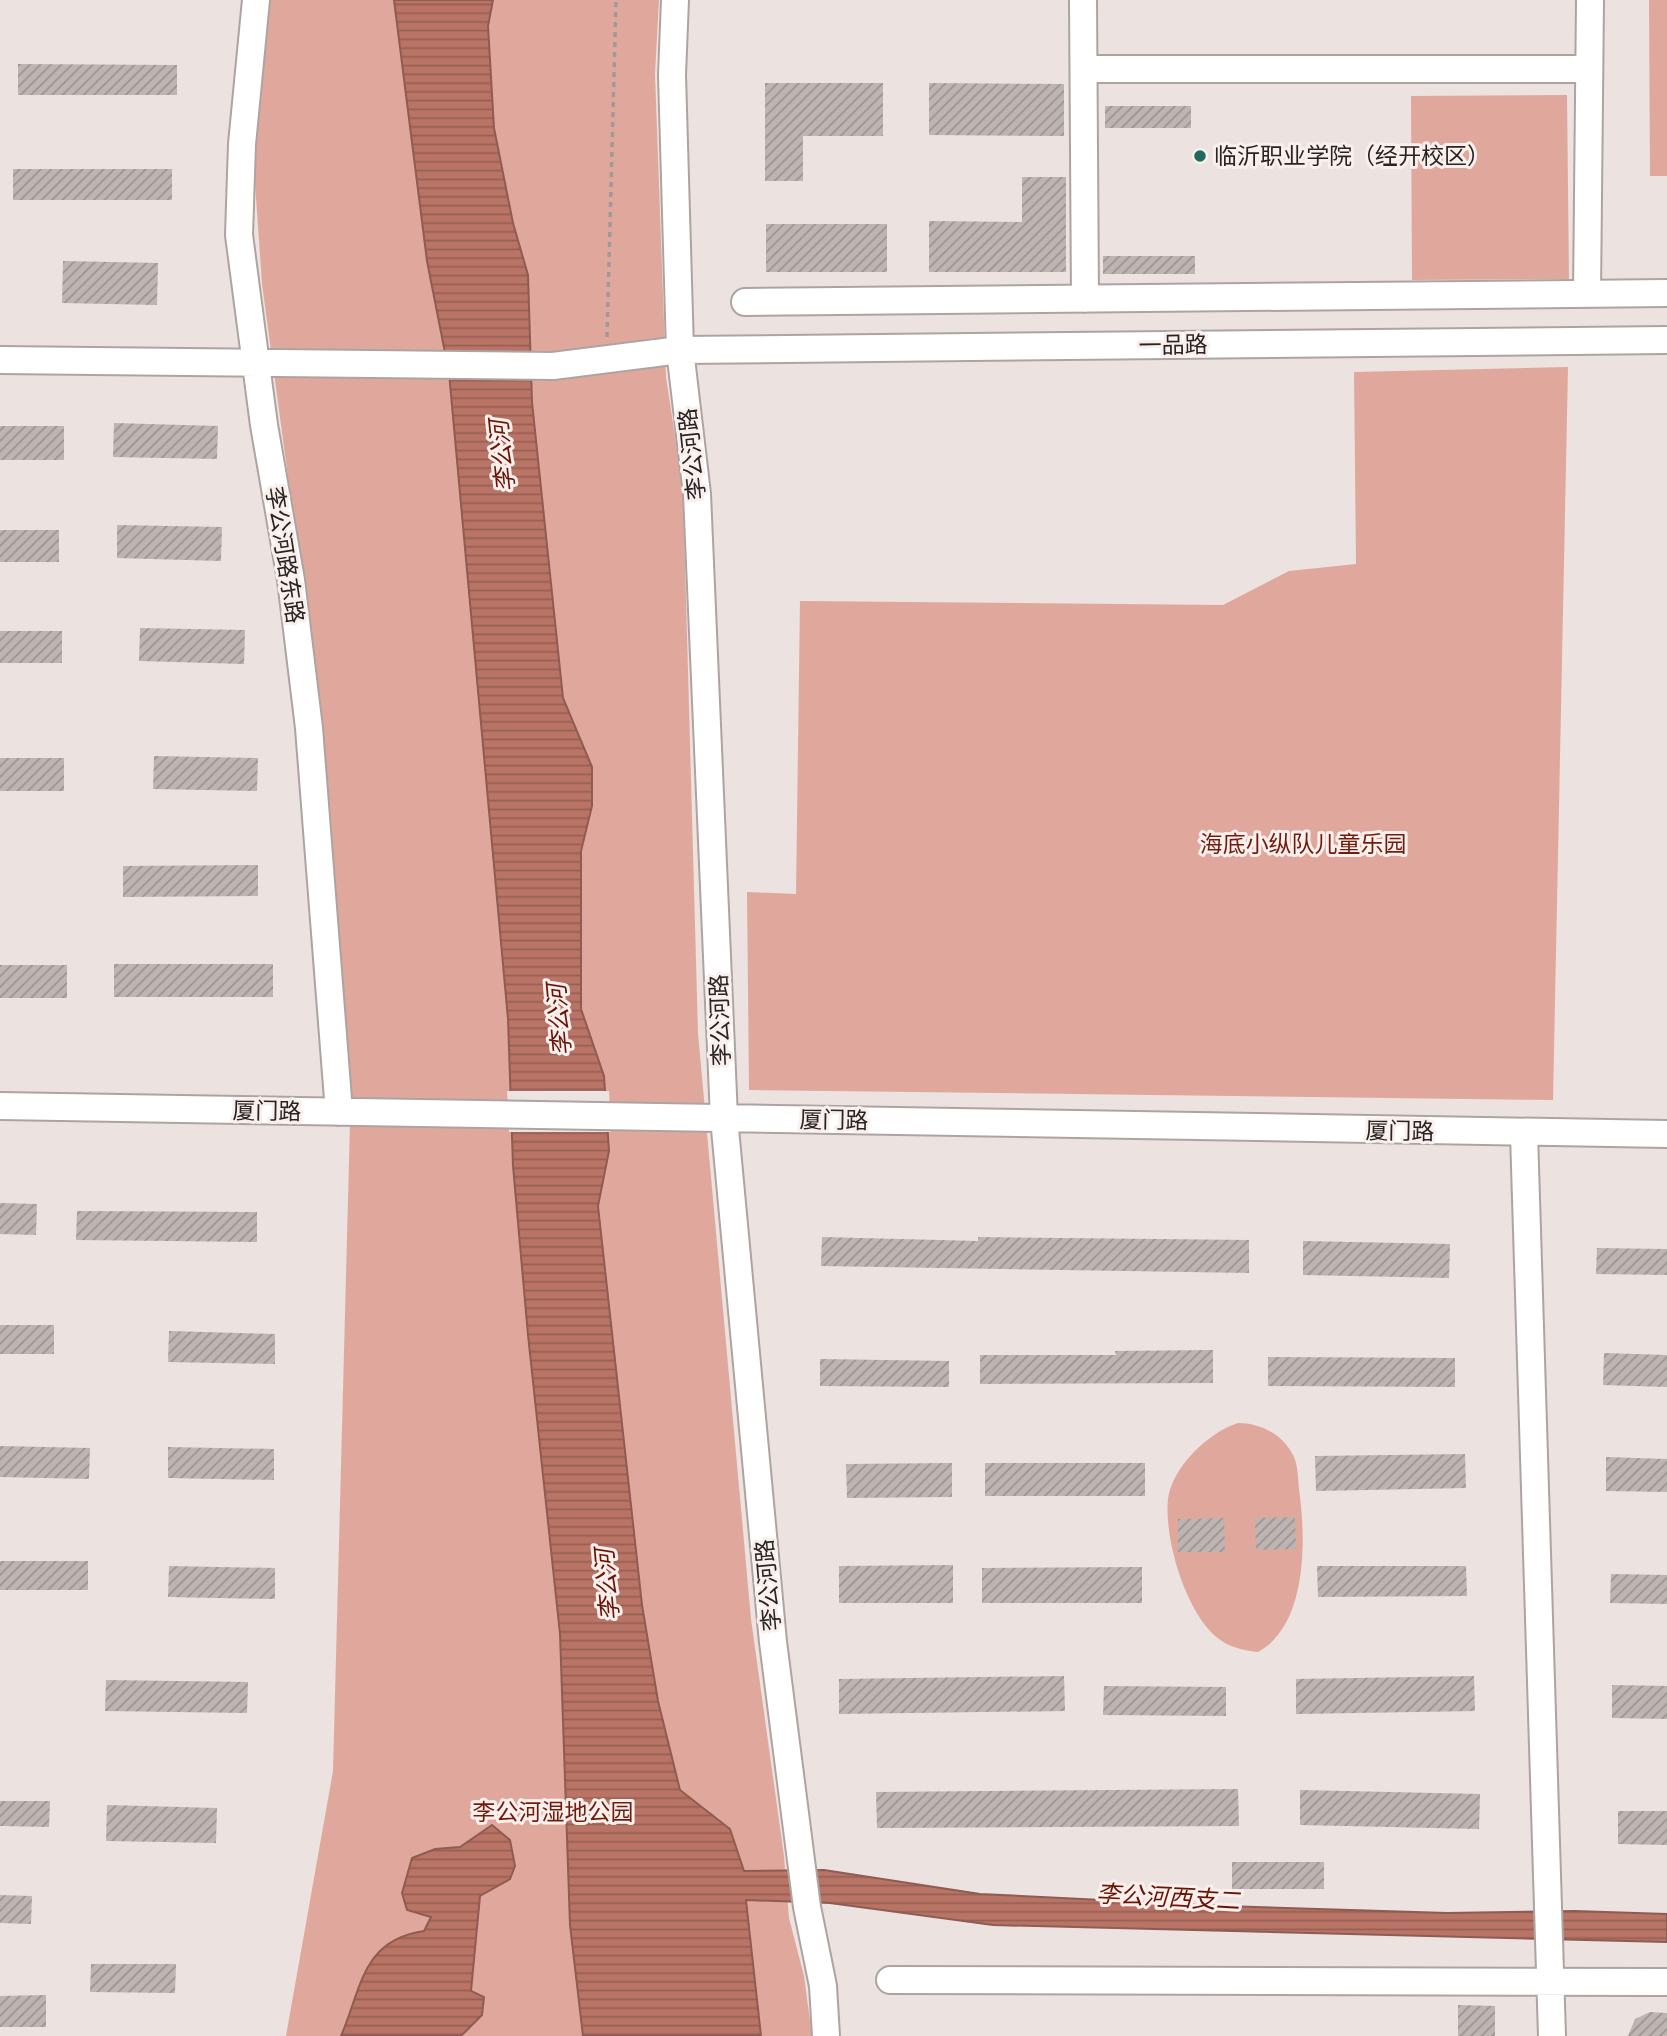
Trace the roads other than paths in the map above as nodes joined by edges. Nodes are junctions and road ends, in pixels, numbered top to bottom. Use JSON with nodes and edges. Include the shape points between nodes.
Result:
{"nodes":[{"id":1,"x":256,"y":0,"type":"edge"},
{"id":2,"x":675,"y":0,"type":"edge"},
{"id":3,"x":1083,"y":0,"type":"edge"},
{"id":4,"x":1590,"y":0,"type":"edge"},
{"id":5,"x":1084,"y":69,"type":"junction"},
{"id":6,"x":1589,"y":69,"type":"junction"},
{"id":7,"x":1667,"y":293,"type":"edge"},
{"id":8,"x":1587,"y":294,"type":"junction"},
{"id":9,"x":1085,"y":299,"type":"junction"},
{"id":10,"x":745,"y":302,"type":"dead end"},
{"id":11,"x":1667,"y":340,"type":"edge"},
{"id":12,"x":680,"y":350,"type":"junction"},
{"id":13,"x":0,"y":360,"type":"edge"},
{"id":14,"x":256,"y":362,"type":"junction"},
{"id":15,"x":0,"y":1106,"type":"edge"},
{"id":16,"x":339,"y":1112,"type":"junction"},
{"id":17,"x":724,"y":1118,"type":"junction"},
{"id":18,"x":1524,"y":1134,"type":"junction"},
{"id":19,"x":1667,"y":1134,"type":"edge"},
{"id":20,"x":890,"y":1980,"type":"dead end"},
{"id":21,"x":1550,"y":1980,"type":"junction"},
{"id":22,"x":1667,"y":1982,"type":"edge"},
{"id":23,"x":827,"y":2036,"type":"edge"},
{"id":24,"x":1552,"y":2036,"type":"edge"}],
"edges":[{"from":1,"to":14,"type":"street","name":"李公河路东路","via":[[242,144],[239,235]]},
{"from":2,"to":12,"type":"street","name":"李公河路","via":[[672,75]]},
{"from":3,"to":5,"type":"street"},
{"from":4,"to":6,"type":"street"},
{"from":5,"to":6,"type":"street"},
{"from":5,"to":9,"type":"street"},
{"from":6,"to":8,"type":"street"},
{"from":7,"to":8,"type":"street"},
{"from":8,"to":9,"type":"street"},
{"from":9,"to":10,"type":"street"},
{"from":11,"to":12,"type":"street","name":"一品路"},
{"from":12,"to":14,"type":"street","name":"一品路","via":[[553,366]]},
{"from":12,"to":17,"type":"street","name":"李公河路","via":[[697,494]]},
{"from":13,"to":14,"type":"street","name":"一品路"},
{"from":14,"to":16,"type":"street","name":"李公河路东路","via":[[309,728]]},
{"from":15,"to":16,"type":"street","name":"厦门路"},
{"from":16,"to":17,"type":"street","name":"厦门路"},
{"from":17,"to":18,"type":"street","name":"厦门路"},
{"from":17,"to":23,"type":"street","name":"李公河路","via":[[773,1642]]},
{"from":18,"to":19,"type":"street","name":"厦门路"},
{"from":18,"to":21,"type":"street"},
{"from":20,"to":21,"type":"street"},
{"from":21,"to":22,"type":"street"},
{"from":21,"to":24,"type":"street"}]}
